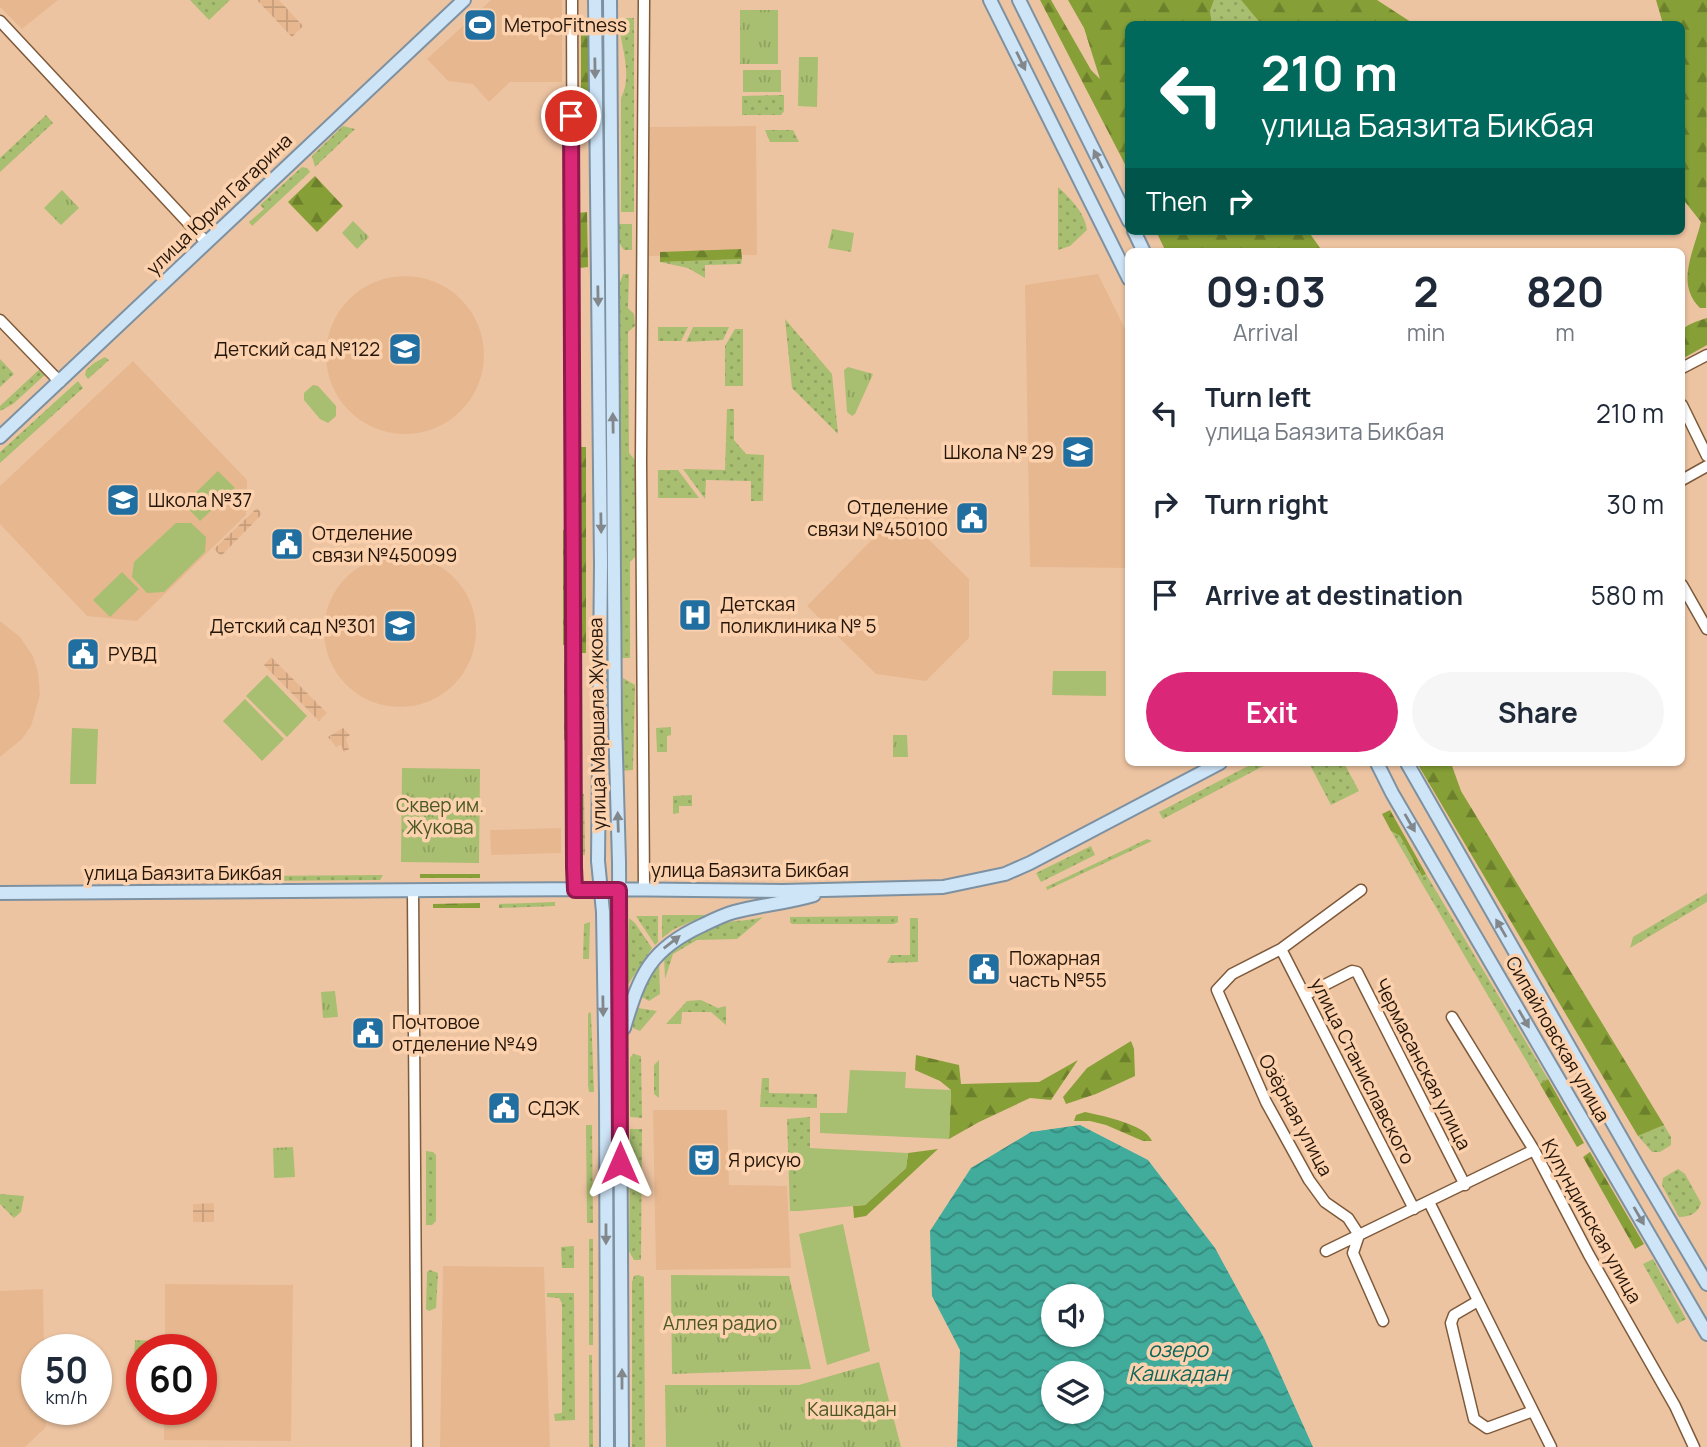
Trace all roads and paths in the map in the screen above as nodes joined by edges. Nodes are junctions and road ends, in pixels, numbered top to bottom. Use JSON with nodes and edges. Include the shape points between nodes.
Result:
{"nodes":[{"id":1,"x":464,"y":0,"type":"edge"},
{"id":2,"x":572,"y":0,"type":"edge"},
{"id":3,"x":594,"y":0,"type":"edge"},
{"id":4,"x":610,"y":0,"type":"edge"},
{"id":5,"x":644,"y":0,"type":"edge"},
{"id":6,"x":990,"y":0,"type":"edge"},
{"id":7,"x":1019,"y":0,"type":"edge"},
{"id":8,"x":0,"y":21,"type":"edge"},
{"id":9,"x":1125,"y":213,"type":"edge"},
{"id":10,"x":206,"y":242,"type":"junction"},
{"id":11,"x":1125,"y":271,"type":"edge"},
{"id":12,"x":0,"y":320,"type":"edge"},
{"id":13,"x":1707,"y":355,"type":"edge"},
{"id":14,"x":1685,"y":366,"type":"edge"},
{"id":15,"x":60,"y":382,"type":"junction"},
{"id":16,"x":1685,"y":411,"type":"edge"},
{"id":17,"x":0,"y":437,"type":"edge"},
{"id":18,"x":1707,"y":456,"type":"edge"},
{"id":19,"x":1707,"y":466,"type":"edge"},
{"id":20,"x":1685,"y":478,"type":"edge"},
{"id":21,"x":1685,"y":590,"type":"edge"},
{"id":22,"x":1707,"y":629,"type":"edge"},
{"id":23,"x":1214,"y":766,"type":"edge"},
{"id":24,"x":1378,"y":766,"type":"edge"},
{"id":25,"x":1409,"y":766,"type":"edge"},
{"id":26,"x":601,"y":889,"type":"junction"},
{"id":27,"x":644,"y":889,"type":"junction"},
{"id":28,"x":834,"y":889,"type":"junction"},
{"id":29,"x":575,"y":890,"type":"junction"},
{"id":30,"x":619,"y":890,"type":"junction"},
{"id":31,"x":1361,"y":890,"type":"dead end"},
{"id":32,"x":413,"y":891,"type":"junction"},
{"id":33,"x":0,"y":893,"type":"edge"},
{"id":34,"x":1281,"y":948,"type":"junction"},
{"id":35,"x":1305,"y":995,"type":"junction"},
{"id":36,"x":1452,"y":1017,"type":"dead end"},
{"id":37,"x":620,"y":1043,"type":"junction"},
{"id":38,"x":1534,"y":1150,"type":"junction"},
{"id":39,"x":1638,"y":1167,"type":"junction"},
{"id":40,"x":1616,"y":1177,"type":"junction"},
{"id":41,"x":1465,"y":1185,"type":"junction"},
{"id":42,"x":1429,"y":1202,"type":"junction"},
{"id":43,"x":1414,"y":1209,"type":"junction"},
{"id":44,"x":1359,"y":1234,"type":"junction"},
{"id":45,"x":1326,"y":1251,"type":"dead end"},
{"id":46,"x":1707,"y":1284,"type":"edge"},
{"id":47,"x":1478,"y":1301,"type":"junction"},
{"id":48,"x":1383,"y":1321,"type":"dead end"},
{"id":49,"x":1707,"y":1334,"type":"edge"},
{"id":50,"x":1533,"y":1411,"type":"junction"},
{"id":51,"x":417,"y":1447,"type":"edge"},
{"id":52,"x":607,"y":1447,"type":"edge"},
{"id":53,"x":622,"y":1447,"type":"edge"},
{"id":54,"x":1551,"y":1447,"type":"edge"},
{"id":55,"x":1694,"y":1447,"type":"edge"}],
"edges":[{"from":1,"to":10,"type":"main road","name":"улица Юрия Гагарина"},
{"from":2,"to":29,"type":"street"},
{"from":3,"to":26,"type":"main road","name":"улица Маршала Жукова","one_way":true},
{"from":30,"to":4,"type":"main road","name":"улица Маршала Жукова","one_way":true},
{"from":5,"to":27,"type":"street"},
{"from":6,"to":11,"type":"main road","one_way":true},
{"from":9,"to":7,"type":"main road","one_way":true},
{"from":8,"to":10,"type":"street"},
{"from":10,"to":15,"type":"main road","name":"улица Юрия Гагарина"},
{"from":12,"to":15,"type":"street"},
{"from":13,"to":14,"type":"street"},
{"from":15,"to":17,"type":"main road","name":"улица Юрия Гагарина"},
{"from":16,"to":18,"type":"street"},
{"from":19,"to":20,"type":"street"},
{"from":21,"to":22,"type":"street"},
{"from":23,"to":28,"type":"main road","name":"улица Баязита Бикбая","via":[[1005,874],[943,887]]},
{"from":24,"to":40,"type":"main road","name":"Сипайловская улица","one_way":true},
{"from":39,"to":25,"type":"main road","name":"Сипайловская улица","one_way":true},
{"from":26,"to":29,"type":"main road","name":"улица Баязита Бикбая"},
{"from":26,"to":30,"type":"main road","name":"улица Баязита Бикбая"},
{"from":26,"to":52,"type":"main road","name":"улица Маршала Жукова","one_way":true},
{"from":27,"to":28,"type":"main road","name":"улица Баязита Бикбая"},
{"from":27,"to":30,"type":"main road","name":"улица Баязита Бикбая"},
{"from":37,"to":28,"type":"main road","one_way":true,"via":[[640,980],[678,936],[733,912]]},
{"from":29,"to":32,"type":"main road","name":"улица Баязита Бикбая"},
{"from":30,"to":37,"type":"main road","name":"улица Маршала Жукова"},
{"from":31,"to":34,"type":"street"},
{"from":32,"to":33,"type":"main road","name":"улица Баязита Бикбая"},
{"from":32,"to":51,"type":"street"},
{"from":34,"to":35,"type":"street","name":"улица Станиславского"},
{"from":34,"to":44,"type":"street","name":"Озёрная улица","via":[[1232,974],[1217,990],[1266,1102],[1309,1180]]},
{"from":35,"to":41,"type":"street","name":"Чермасанская улица","via":[[1357,972]]},
{"from":35,"to":43,"type":"street","name":"улица Станиславского"},
{"from":36,"to":38,"type":"street","name":"Кулундинская улица"},
{"from":53,"to":37,"type":"main road","name":"улица Маршала Жукова","one_way":true},
{"from":38,"to":41,"type":"street"},
{"from":38,"to":55,"type":"street","name":"Кулундинская улица"},
{"from":39,"to":40,"type":"main road","via":[[1631,1177]]},
{"from":39,"to":46,"type":"main road","name":"Сипайловская улица"},
{"from":40,"to":49,"type":"main road","name":"Сипайловская улица","one_way":true},
{"from":41,"to":42,"type":"street"},
{"from":42,"to":43,"type":"street"},
{"from":42,"to":47,"type":"street"},
{"from":43,"to":44,"type":"street"},
{"from":44,"to":45,"type":"street"},
{"from":44,"to":48,"type":"street","via":[[1353,1253]]},
{"from":47,"to":50,"type":"street"},
{"from":47,"to":50,"type":"street","via":[[1454,1315],[1451,1323],[1474,1419],[1486,1428]]},
{"from":50,"to":54,"type":"street"}]}
